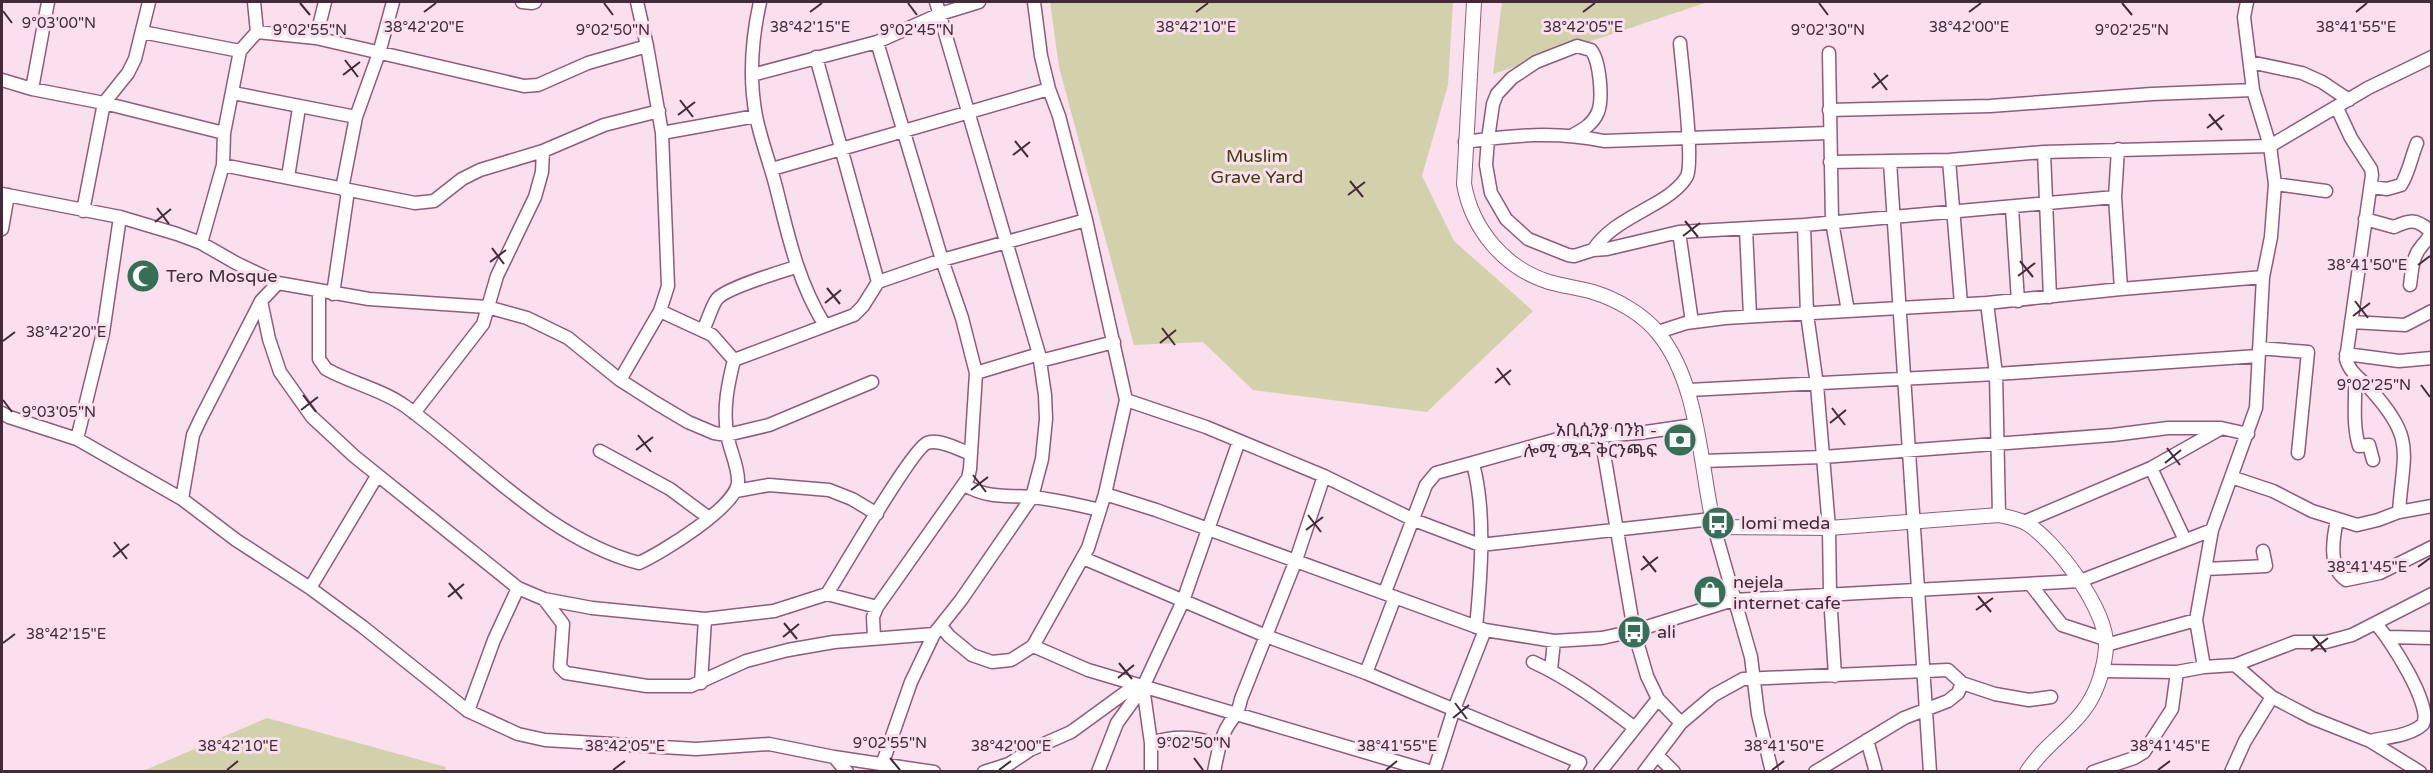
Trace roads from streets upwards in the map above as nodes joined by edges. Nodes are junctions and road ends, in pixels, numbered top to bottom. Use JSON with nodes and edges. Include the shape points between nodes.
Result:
{"nodes":[{"id":1,"x":48,"y":2,"type":"edge"},
{"id":2,"x":148,"y":2,"type":"edge"},
{"id":3,"x":254,"y":2,"type":"edge"},
{"id":4,"x":325,"y":2,"type":"edge"},
{"id":5,"x":393,"y":2,"type":"edge"},
{"id":6,"x":522,"y":2,"type":"edge"},
{"id":7,"x":536,"y":2,"type":"edge"},
{"id":8,"x":637,"y":2,"type":"edge"},
{"id":9,"x":760,"y":2,"type":"edge"},
{"id":10,"x":979,"y":2,"type":"edge"},
{"id":11,"x":1034,"y":2,"type":"edge"},
{"id":12,"x":1474,"y":2,"type":"edge"},
{"id":13,"x":2247,"y":2,"type":"edge"},
{"id":14,"x":938,"y":8,"type":"edge"},
{"id":15,"x":257,"y":32,"type":"junction"},
{"id":16,"x":142,"y":33,"type":"junction"},
{"id":17,"x":316,"y":38,"type":"junction"},
{"id":18,"x":877,"y":42,"type":"junction"},
{"id":19,"x":1680,"y":43,"type":"dead end"},
{"id":20,"x":647,"y":46,"type":"junction"},
{"id":21,"x":240,"y":51,"type":"junction"},
{"id":22,"x":379,"y":53,"type":"junction"},
{"id":23,"x":1828,"y":53,"type":"dead end"},
{"id":24,"x":816,"y":57,"type":"junction"},
{"id":25,"x":2432,"y":57,"type":"edge"},
{"id":26,"x":2250,"y":62,"type":"junction"},
{"id":27,"x":752,"y":75,"type":"junction"},
{"id":28,"x":2,"y":80,"type":"edge"},
{"id":29,"x":1049,"y":89,"type":"junction"},
{"id":30,"x":32,"y":90,"type":"junction"},
{"id":31,"x":2253,"y":90,"type":"junction"},
{"id":32,"x":233,"y":93,"type":"junction"},
{"id":33,"x":2349,"y":100,"type":"junction"},
{"id":34,"x":104,"y":103,"type":"junction"},
{"id":35,"x":299,"y":108,"type":"junction"},
{"id":36,"x":2337,"y":108,"type":"junction"},
{"id":37,"x":1829,"y":110,"type":"junction"},
{"id":38,"x":659,"y":111,"type":"junction"},
{"id":39,"x":969,"y":112,"type":"junction"},
{"id":40,"x":756,"y":116,"type":"junction"},
{"id":41,"x":356,"y":117,"type":"junction"},
{"id":42,"x":905,"y":130,"type":"junction"},
{"id":43,"x":224,"y":133,"type":"junction"},
{"id":44,"x":662,"y":133,"type":"junction"},
{"id":45,"x":1829,"y":133,"type":"junction"},
{"id":46,"x":1573,"y":135,"type":"junction"},
{"id":47,"x":1688,"y":137,"type":"junction"},
{"id":48,"x":1488,"y":139,"type":"junction"},
{"id":49,"x":1465,"y":142,"type":"junction"},
{"id":50,"x":2417,"y":143,"type":"dead end"},
{"id":51,"x":2270,"y":146,"type":"junction"},
{"id":52,"x":840,"y":149,"type":"junction"},
{"id":53,"x":2118,"y":149,"type":"junction"},
{"id":54,"x":543,"y":152,"type":"junction"},
{"id":55,"x":2044,"y":152,"type":"junction"},
{"id":56,"x":1949,"y":160,"type":"junction"},
{"id":57,"x":1830,"y":162,"type":"junction"},
{"id":58,"x":1890,"y":162,"type":"junction"},
{"id":59,"x":223,"y":165,"type":"junction"},
{"id":60,"x":772,"y":169,"type":"junction"},
{"id":61,"x":288,"y":177,"type":"junction"},
{"id":62,"x":2275,"y":184,"type":"junction"},
{"id":63,"x":2372,"y":187,"type":"junction"},
{"id":64,"x":345,"y":190,"type":"junction"},
{"id":65,"x":2326,"y":191,"type":"dead end"},
{"id":66,"x":5,"y":194,"type":"edge"},
{"id":67,"x":2115,"y":197,"type":"junction"},
{"id":68,"x":2044,"y":204,"type":"junction"},
{"id":69,"x":2012,"y":208,"type":"junction"},
{"id":70,"x":1954,"y":210,"type":"junction"},
{"id":71,"x":83,"y":211,"type":"junction"},
{"id":72,"x":1893,"y":216,"type":"junction"},
{"id":73,"x":120,"y":217,"type":"junction"},
{"id":74,"x":2365,"y":219,"type":"junction"},
{"id":75,"x":1086,"y":220,"type":"junction"},
{"id":76,"x":1832,"y":222,"type":"junction"},
{"id":77,"x":1804,"y":225,"type":"junction"},
{"id":78,"x":1746,"y":228,"type":"junction"},
{"id":79,"x":2,"y":229,"type":"edge"},
{"id":80,"x":1678,"y":232,"type":"junction"},
{"id":81,"x":1006,"y":242,"type":"junction"},
{"id":82,"x":201,"y":243,"type":"junction"},
{"id":83,"x":1593,"y":250,"type":"junction"},
{"id":84,"x":942,"y":260,"type":"junction"},
{"id":85,"x":796,"y":267,"type":"junction"},
{"id":86,"x":2264,"y":277,"type":"junction"},
{"id":87,"x":879,"y":282,"type":"junction"},
{"id":88,"x":278,"y":283,"type":"junction"},
{"id":89,"x":2410,"y":285,"type":"dead end"},
{"id":90,"x":2121,"y":289,"type":"junction"},
{"id":91,"x":319,"y":292,"type":"junction"},
{"id":92,"x":333,"y":294,"type":"junction"},
{"id":93,"x":2050,"y":297,"type":"junction"},
{"id":94,"x":261,"y":301,"type":"junction"},
{"id":95,"x":2018,"y":301,"type":"junction"},
{"id":96,"x":1987,"y":303,"type":"junction"},
{"id":97,"x":1961,"y":304,"type":"junction"},
{"id":98,"x":487,"y":307,"type":"junction"},
{"id":99,"x":1848,"y":310,"type":"junction"},
{"id":100,"x":1900,"y":310,"type":"junction"},
{"id":101,"x":660,"y":311,"type":"junction"},
{"id":102,"x":2432,"y":311,"type":"edge"},
{"id":103,"x":1808,"y":314,"type":"junction"},
{"id":104,"x":1750,"y":316,"type":"junction"},
{"id":105,"x":1692,"y":322,"type":"junction"},
{"id":106,"x":2351,"y":322,"type":"junction"},
{"id":107,"x":824,"y":324,"type":"junction"},
{"id":108,"x":703,"y":330,"type":"junction"},
{"id":109,"x":1658,"y":332,"type":"junction"},
{"id":110,"x":1114,"y":342,"type":"junction"},
{"id":111,"x":2259,"y":352,"type":"junction"},
{"id":112,"x":2346,"y":354,"type":"junction"},
{"id":113,"x":1040,"y":357,"type":"junction"},
{"id":114,"x":2432,"y":358,"type":"edge"},
{"id":115,"x":734,"y":360,"type":"junction"},
{"id":116,"x":976,"y":373,"type":"junction"},
{"id":117,"x":1996,"y":374,"type":"junction"},
{"id":118,"x":2355,"y":375,"type":"junction"},
{"id":119,"x":620,"y":380,"type":"junction"},
{"id":120,"x":1906,"y":380,"type":"junction"},
{"id":121,"x":872,"y":382,"type":"dead end"},
{"id":122,"x":1817,"y":385,"type":"junction"},
{"id":123,"x":1689,"y":390,"type":"junction"},
{"id":124,"x":1126,"y":400,"type":"junction"},
{"id":125,"x":2,"y":413,"type":"edge"},
{"id":126,"x":414,"y":413,"type":"junction"},
{"id":127,"x":1694,"y":425,"type":"junction"},
{"id":128,"x":2221,"y":428,"type":"junction"},
{"id":129,"x":2248,"y":434,"type":"junction"},
{"id":130,"x":727,"y":435,"type":"junction"},
{"id":131,"x":1601,"y":436,"type":"junction"},
{"id":132,"x":77,"y":439,"type":"junction"},
{"id":133,"x":1239,"y":441,"type":"junction"},
{"id":134,"x":1997,"y":444,"type":"junction"},
{"id":135,"x":1909,"y":450,"type":"junction"},
{"id":136,"x":600,"y":451,"type":"dead end"},
{"id":137,"x":2298,"y":453,"type":"dead end"},
{"id":138,"x":971,"y":454,"type":"junction"},
{"id":139,"x":1822,"y":457,"type":"junction"},
{"id":140,"x":2373,"y":460,"type":"dead end"},
{"id":141,"x":1702,"y":461,"type":"junction"},
{"id":142,"x":1473,"y":464,"type":"junction"},
{"id":143,"x":2151,"y":468,"type":"junction"},
{"id":144,"x":377,"y":476,"type":"junction"},
{"id":145,"x":1324,"y":476,"type":"junction"},
{"id":146,"x":2231,"y":477,"type":"junction"},
{"id":147,"x":964,"y":485,"type":"junction"},
{"id":148,"x":736,"y":491,"type":"junction"},
{"id":149,"x":1105,"y":494,"type":"junction"},
{"id":150,"x":1032,"y":497,"type":"junction"},
{"id":151,"x":183,"y":499,"type":"junction"},
{"id":152,"x":2432,"y":506,"type":"edge"},
{"id":153,"x":1100,"y":510,"type":"junction"},
{"id":154,"x":2399,"y":512,"type":"junction"},
{"id":155,"x":877,"y":514,"type":"junction"},
{"id":156,"x":1999,"y":515,"type":"junction"},
{"id":157,"x":709,"y":518,"type":"junction"},
{"id":158,"x":1414,"y":520,"type":"junction"},
{"id":159,"x":2337,"y":520,"type":"junction"},
{"id":160,"x":1914,"y":521,"type":"junction"},
{"id":161,"x":2024,"y":522,"type":"junction"},
{"id":162,"x":1713,"y":523,"type":"junction"},
{"id":163,"x":1829,"y":528,"type":"junction"},
{"id":164,"x":1208,"y":529,"type":"junction"},
{"id":165,"x":2212,"y":530,"type":"junction"},
{"id":166,"x":1617,"y":531,"type":"junction"},
{"id":167,"x":2185,"y":540,"type":"junction"},
{"id":168,"x":1480,"y":545,"type":"junction"},
{"id":169,"x":2432,"y":547,"type":"edge"},
{"id":170,"x":2264,"y":551,"type":"dead end"},
{"id":171,"x":1083,"y":558,"type":"junction"},
{"id":172,"x":1296,"y":560,"type":"junction"},
{"id":173,"x":2206,"y":569,"type":"junction"},
{"id":174,"x":2080,"y":581,"type":"junction"},
{"id":175,"x":2031,"y":585,"type":"junction"},
{"id":176,"x":310,"y":588,"type":"junction"},
{"id":177,"x":518,"y":588,"type":"junction"},
{"id":178,"x":1919,"y":591,"type":"junction"},
{"id":179,"x":827,"y":594,"type":"junction"},
{"id":180,"x":2432,"y":594,"type":"edge"},
{"id":181,"x":1390,"y":595,"type":"junction"},
{"id":182,"x":1830,"y":595,"type":"junction"},
{"id":183,"x":544,"y":599,"type":"junction"},
{"id":184,"x":1733,"y":600,"type":"junction"},
{"id":185,"x":1183,"y":601,"type":"junction"},
{"id":186,"x":877,"y":607,"type":"junction"},
{"id":187,"x":705,"y":618,"type":"junction"},
{"id":188,"x":2196,"y":620,"type":"junction"},
{"id":189,"x":2376,"y":624,"type":"junction"},
{"id":190,"x":1480,"y":628,"type":"junction"},
{"id":191,"x":938,"y":630,"type":"junction"},
{"id":192,"x":1634,"y":631,"type":"junction"},
{"id":193,"x":1266,"y":636,"type":"junction"},
{"id":194,"x":2388,"y":637,"type":"junction"},
{"id":195,"x":874,"y":638,"type":"junction"},
{"id":196,"x":2432,"y":638,"type":"edge"},
{"id":197,"x":1554,"y":641,"type":"junction"},
{"id":198,"x":2106,"y":642,"type":"junction"},
{"id":199,"x":1034,"y":646,"type":"junction"},
{"id":200,"x":1533,"y":662,"type":"dead end"},
{"id":201,"x":2235,"y":665,"type":"junction"},
{"id":202,"x":2204,"y":667,"type":"junction"},
{"id":203,"x":1551,"y":670,"type":"junction"},
{"id":204,"x":1925,"y":671,"type":"junction"},
{"id":205,"x":2101,"y":671,"type":"junction"},
{"id":206,"x":2177,"y":672,"type":"junction"},
{"id":207,"x":1366,"y":673,"type":"junction"},
{"id":208,"x":1835,"y":676,"type":"junction"},
{"id":209,"x":1754,"y":678,"type":"junction"},
{"id":210,"x":702,"y":683,"type":"junction"},
{"id":211,"x":1962,"y":683,"type":"junction"},
{"id":212,"x":1143,"y":687,"type":"junction"},
{"id":213,"x":2051,"y":697,"type":"dead end"},
{"id":214,"x":2272,"y":697,"type":"junction"},
{"id":215,"x":1658,"y":699,"type":"junction"},
{"id":216,"x":1454,"y":709,"type":"junction"},
{"id":217,"x":1927,"y":710,"type":"junction"},
{"id":218,"x":468,"y":711,"type":"junction"},
{"id":219,"x":1238,"y":714,"type":"junction"},
{"id":220,"x":1681,"y":723,"type":"junction"},
{"id":221,"x":1635,"y":728,"type":"junction"},
{"id":222,"x":1867,"y":740,"type":"junction"},
{"id":223,"x":2370,"y":741,"type":"junction"},
{"id":224,"x":1151,"y":743,"type":"junction"},
{"id":225,"x":1220,"y":746,"type":"junction"},
{"id":226,"x":1658,"y":756,"type":"junction"},
{"id":227,"x":834,"y":757,"type":"junction"},
{"id":228,"x":882,"y":765,"type":"junction"},
{"id":229,"x":1577,"y":767,"type":"edge"},
{"id":230,"x":847,"y":771,"type":"edge"},
{"id":231,"x":934,"y":771,"type":"edge"},
{"id":232,"x":984,"y":771,"type":"edge"},
{"id":233,"x":1098,"y":771,"type":"edge"},
{"id":234,"x":1151,"y":771,"type":"edge"},
{"id":235,"x":1214,"y":771,"type":"edge"},
{"id":236,"x":1433,"y":771,"type":"edge"},
{"id":237,"x":1598,"y":771,"type":"edge"},
{"id":238,"x":1644,"y":771,"type":"edge"},
{"id":239,"x":1674,"y":771,"type":"edge"},
{"id":240,"x":1772,"y":771,"type":"edge"},
{"id":241,"x":1815,"y":771,"type":"edge"},
{"id":242,"x":1876,"y":771,"type":"edge"},
{"id":243,"x":1930,"y":771,"type":"edge"},
{"id":244,"x":2027,"y":771,"type":"edge"},
{"id":245,"x":2093,"y":771,"type":"edge"},
{"id":246,"x":2231,"y":771,"type":"edge"},
{"id":247,"x":2420,"y":771,"type":"edge"}],
"edges":[{"from":1,"to":30,"type":"street"},
{"from":2,"to":16,"type":"street"},
{"from":3,"to":15,"type":"street"},
{"from":4,"to":17,"type":"street"},
{"from":5,"to":22,"type":"street"},
{"from":6,"to":7,"type":"street"},
{"from":8,"to":20,"type":"street"},
{"from":9,"to":27,"type":"street"},
{"from":10,"to":14,"type":"street"},
{"from":11,"to":29,"type":"street"},
{"from":12,"to":49,"type":"street"},
{"from":13,"to":26,"type":"street","via":[[2244,17]]},
{"from":14,"to":18,"type":"street"},
{"from":14,"to":39,"type":"street"},
{"from":15,"to":17,"type":"street"},
{"from":15,"to":21,"type":"street"},
{"from":16,"to":21,"type":"street"},
{"from":16,"to":34,"type":"street","via":[[131,66]]},
{"from":17,"to":22,"type":"street"},
{"from":18,"to":24,"type":"street"},
{"from":18,"to":42,"type":"street"},
{"from":19,"to":47,"type":"street"},
{"from":20,"to":22,"type":"street","via":[[588,63],[531,86],[512,85]]},
{"from":20,"to":38,"type":"street"},
{"from":21,"to":32,"type":"street"},
{"from":22,"to":41,"type":"street"},
{"from":23,"to":37,"type":"street"},
{"from":24,"to":27,"type":"street"},
{"from":24,"to":52,"type":"street"},
{"from":25,"to":33,"type":"street"},
{"from":26,"to":31,"type":"street"},
{"from":26,"to":33,"type":"street","via":[[2302,73]]},
{"from":27,"to":40,"type":"street"},
{"from":28,"to":30,"type":"street"},
{"from":29,"to":39,"type":"street"},
{"from":29,"to":75,"type":"street"},
{"from":30,"to":34,"type":"street"},
{"from":31,"to":37,"type":"street","via":[[1990,106]]},
{"from":31,"to":51,"type":"street"},
{"from":32,"to":35,"type":"street"},
{"from":32,"to":43,"type":"street"},
{"from":33,"to":36,"type":"street"},
{"from":34,"to":43,"type":"street"},
{"from":34,"to":71,"type":"street"},
{"from":35,"to":41,"type":"street"},
{"from":35,"to":61,"type":"street"},
{"from":36,"to":51,"type":"street"},
{"from":36,"to":63,"type":"street","via":[[2350,138],[2372,169]]},
{"from":37,"to":45,"type":"street"},
{"from":38,"to":44,"type":"street"},
{"from":38,"to":54,"type":"street","via":[[604,125]]},
{"from":39,"to":42,"type":"street"},
{"from":39,"to":81,"type":"street"},
{"from":40,"to":44,"type":"street"},
{"from":40,"to":60,"type":"street"},
{"from":41,"to":64,"type":"street"},
{"from":42,"to":52,"type":"street"},
{"from":42,"to":84,"type":"street"},
{"from":43,"to":59,"type":"street"},
{"from":44,"to":101,"type":"street","via":[[668,286]]},
{"from":45,"to":47,"type":"street"},
{"from":45,"to":57,"type":"street"},
{"from":46,"to":47,"type":"street","via":[[1604,141]]},
{"from":46,"to":48,"type":"street"},
{"from":46,"to":48,"type":"street","via":[[1588,127],[1599,110],[1600,86],[1593,52],[1576,46],[1524,69],[1503,87],[1493,104]]},
{"from":47,"to":83,"type":"street","via":[[1689,171],[1682,183],[1654,205],[1609,230]]},
{"from":48,"to":49,"type":"street"},
{"from":48,"to":83,"type":"street","via":[[1486,165],[1491,193],[1506,219],[1528,239],[1568,255]]},
{"from":49,"to":109,"type":"street","via":[[1467,198],[1477,223],[1496,249],[1532,276],[1595,292],[1638,315]]},
{"from":50,"to":63,"type":"street","via":[[2401,185],[2387,189]]},
{"from":51,"to":53,"type":"street"},
{"from":51,"to":62,"type":"street"},
{"from":52,"to":60,"type":"street"},
{"from":52,"to":87,"type":"street"},
{"from":53,"to":55,"type":"street"},
{"from":53,"to":67,"type":"street"},
{"from":54,"to":64,"type":"street","via":[[480,170],[428,204]]},
{"from":54,"to":98,"type":"street","via":[[535,197],[497,276]]},
{"from":55,"to":56,"type":"street"},
{"from":55,"to":68,"type":"street"},
{"from":56,"to":58,"type":"street"},
{"from":56,"to":70,"type":"street"},
{"from":57,"to":58,"type":"street"},
{"from":57,"to":76,"type":"street"},
{"from":58,"to":72,"type":"street"},
{"from":59,"to":61,"type":"street"},
{"from":59,"to":82,"type":"street"},
{"from":60,"to":85,"type":"street"},
{"from":61,"to":64,"type":"street"},
{"from":62,"to":65,"type":"street"},
{"from":62,"to":86,"type":"street"},
{"from":63,"to":74,"type":"street"},
{"from":64,"to":92,"type":"street"},
{"from":66,"to":71,"type":"street"},
{"from":66,"to":79,"type":"street"},
{"from":67,"to":68,"type":"street"},
{"from":67,"to":90,"type":"street"},
{"from":68,"to":69,"type":"street"},
{"from":68,"to":93,"type":"street"},
{"from":69,"to":70,"type":"street"},
{"from":69,"to":95,"type":"street"},
{"from":70,"to":72,"type":"street"},
{"from":70,"to":97,"type":"street"},
{"from":71,"to":73,"type":"street"},
{"from":72,"to":76,"type":"street"},
{"from":72,"to":100,"type":"street"},
{"from":73,"to":82,"type":"street"},
{"from":73,"to":132,"type":"street","via":[[103,333]]},
{"from":74,"to":89,"type":"street","via":[[2394,227],[2405,220],[2413,221],[2430,231],[2414,261]]},
{"from":74,"to":106,"type":"street"},
{"from":75,"to":81,"type":"street"},
{"from":75,"to":110,"type":"street"},
{"from":76,"to":77,"type":"street"},
{"from":76,"to":99,"type":"street"},
{"from":77,"to":78,"type":"street"},
{"from":77,"to":103,"type":"street"},
{"from":78,"to":80,"type":"street"},
{"from":78,"to":104,"type":"street"},
{"from":80,"to":83,"type":"street"},
{"from":80,"to":105,"type":"street"},
{"from":81,"to":84,"type":"street"},
{"from":81,"to":113,"type":"street"},
{"from":82,"to":88,"type":"street"},
{"from":84,"to":87,"type":"street"},
{"from":84,"to":116,"type":"street"},
{"from":85,"to":107,"type":"street"},
{"from":85,"to":108,"type":"street","via":[[720,296]]},
{"from":86,"to":90,"type":"street"},
{"from":86,"to":111,"type":"street"},
{"from":87,"to":107,"type":"street","via":[[854,315]]},
{"from":88,"to":91,"type":"street"},
{"from":88,"to":94,"type":"street"},
{"from":90,"to":93,"type":"street"},
{"from":91,"to":92,"type":"street"},
{"from":91,"to":126,"type":"street","via":[[322,365]]},
{"from":92,"to":98,"type":"street"},
{"from":93,"to":95,"type":"street"},
{"from":94,"to":144,"type":"street","via":[[274,358],[291,390],[324,429]]},
{"from":94,"to":151,"type":"street","via":[[193,435]]},
{"from":95,"to":96,"type":"street"},
{"from":96,"to":97,"type":"street"},
{"from":96,"to":117,"type":"street"},
{"from":97,"to":100,"type":"street"},
{"from":98,"to":119,"type":"street","via":[[551,328]]},
{"from":98,"to":126,"type":"street","via":[[477,334]]},
{"from":99,"to":100,"type":"street"},
{"from":99,"to":103,"type":"street"},
{"from":100,"to":120,"type":"street"},
{"from":101,"to":108,"type":"street"},
{"from":101,"to":119,"type":"street"},
{"from":102,"to":106,"type":"street","via":[[2405,326]]},
{"from":103,"to":104,"type":"street"},
{"from":103,"to":122,"type":"street"},
{"from":104,"to":105,"type":"street"},
{"from":105,"to":109,"type":"street"},
{"from":106,"to":112,"type":"street"},
{"from":107,"to":115,"type":"street"},
{"from":108,"to":115,"type":"street","via":[[720,342]]},
{"from":109,"to":123,"type":"street"},
{"from":110,"to":113,"type":"street"},
{"from":110,"to":124,"type":"street"},
{"from":111,"to":117,"type":"street"},
{"from":111,"to":129,"type":"street","via":[[2256,408]]},
{"from":111,"to":137,"type":"street","via":[[2308,352]]},
{"from":112,"to":114,"type":"street","via":[[2399,362]]},
{"from":112,"to":118,"type":"street"},
{"from":113,"to":116,"type":"street"},
{"from":113,"to":150,"type":"street","via":[[1046,419],[1042,459]]},
{"from":115,"to":130,"type":"street","via":[[725,404]]},
{"from":116,"to":138,"type":"street"},
{"from":117,"to":120,"type":"street"},
{"from":117,"to":134,"type":"street"},
{"from":118,"to":140,"type":"street","via":[[2356,437],[2359,446],[2369,445]]},
{"from":118,"to":154,"type":"street","via":[[2395,418],[2402,432],[2404,472]]},
{"from":119,"to":130,"type":"street","via":[[688,422]]},
{"from":120,"to":122,"type":"street"},
{"from":120,"to":135,"type":"street"},
{"from":121,"to":130,"type":"street","via":[[769,425]]},
{"from":122,"to":123,"type":"street"},
{"from":122,"to":139,"type":"street"},
{"from":123,"to":127,"type":"street"},
{"from":124,"to":133,"type":"street"},
{"from":124,"to":149,"type":"street"},
{"from":125,"to":132,"type":"street"},
{"from":126,"to":157,"type":"street","via":[[520,500],[612,555],[639,563]]},
{"from":127,"to":131,"type":"street"},
{"from":127,"to":141,"type":"street"},
{"from":128,"to":129,"type":"street"},
{"from":128,"to":134,"type":"street"},
{"from":128,"to":143,"type":"street"},
{"from":129,"to":146,"type":"street"},
{"from":130,"to":148,"type":"street","via":[[738,471]]},
{"from":131,"to":142,"type":"street","via":[[1557,439]]},
{"from":131,"to":166,"type":"street"},
{"from":132,"to":151,"type":"street"},
{"from":133,"to":145,"type":"street"},
{"from":133,"to":164,"type":"street"},
{"from":134,"to":135,"type":"street"},
{"from":134,"to":156,"type":"street"},
{"from":135,"to":139,"type":"street"},
{"from":135,"to":160,"type":"street"},
{"from":136,"to":157,"type":"street","via":[[670,489]]},
{"from":138,"to":147,"type":"street"},
{"from":138,"to":155,"type":"street","via":[[935,441],[923,445]]},
{"from":139,"to":141,"type":"street"},
{"from":139,"to":163,"type":"street"},
{"from":141,"to":162,"type":"street"},
{"from":142,"to":158,"type":"street","via":[[1432,476]]},
{"from":142,"to":168,"type":"street","via":[[1481,503]]},
{"from":143,"to":161,"type":"street"},
{"from":143,"to":167,"type":"street"},
{"from":144,"to":176,"type":"street"},
{"from":144,"to":177,"type":"street"},
{"from":145,"to":158,"type":"street"},
{"from":145,"to":172,"type":"street"},
{"from":146,"to":159,"type":"street"},
{"from":146,"to":165,"type":"street"},
{"from":147,"to":150,"type":"street","via":[[994,497]]},
{"from":147,"to":186,"type":"street"},
{"from":148,"to":155,"type":"street","via":[[769,485],[829,490]]},
{"from":148,"to":157,"type":"street"},
{"from":149,"to":153,"type":"street"},
{"from":149,"to":164,"type":"street"},
{"from":150,"to":153,"type":"street"},
{"from":150,"to":191,"type":"street"},
{"from":151,"to":176,"type":"street","via":[[236,540]]},
{"from":152,"to":154,"type":"street"},
{"from":153,"to":171,"type":"street"},
{"from":154,"to":159,"type":"street","via":[[2365,524]]},
{"from":155,"to":179,"type":"street"},
{"from":156,"to":160,"type":"street"},
{"from":156,"to":161,"type":"street"},
{"from":158,"to":168,"type":"street"},
{"from":158,"to":181,"type":"street"},
{"from":159,"to":169,"type":"street","via":[[2333,549],[2341,576],[2346,580],[2380,573]]},
{"from":160,"to":163,"type":"street"},
{"from":160,"to":178,"type":"street"},
{"from":161,"to":174,"type":"street","via":[[2045,537]]},
{"from":162,"to":163,"type":"street"},
{"from":162,"to":166,"type":"street"},
{"from":162,"to":184,"type":"street"},
{"from":163,"to":182,"type":"street"},
{"from":164,"to":172,"type":"street"},
{"from":164,"to":185,"type":"street"},
{"from":165,"to":167,"type":"street"},
{"from":165,"to":173,"type":"street"},
{"from":166,"to":168,"type":"street"},
{"from":166,"to":192,"type":"street"},
{"from":167,"to":174,"type":"street"},
{"from":168,"to":190,"type":"street"},
{"from":170,"to":173,"type":"street","via":[[2266,566]]},
{"from":171,"to":185,"type":"street"},
{"from":171,"to":199,"type":"street"},
{"from":172,"to":181,"type":"street"},
{"from":172,"to":193,"type":"street"},
{"from":173,"to":188,"type":"street"},
{"from":174,"to":175,"type":"street"},
{"from":174,"to":198,"type":"street","via":[[2096,610]]},
{"from":175,"to":178,"type":"street"},
{"from":175,"to":198,"type":"street","via":[[2062,625]]},
{"from":176,"to":218,"type":"street"},
{"from":177,"to":183,"type":"street"},
{"from":177,"to":218,"type":"street"},
{"from":178,"to":182,"type":"street"},
{"from":178,"to":204,"type":"street"},
{"from":179,"to":186,"type":"street"},
{"from":179,"to":187,"type":"street","via":[[774,611]]},
{"from":180,"to":189,"type":"street"},
{"from":181,"to":190,"type":"street"},
{"from":181,"to":207,"type":"street"},
{"from":182,"to":184,"type":"street"},
{"from":182,"to":208,"type":"street"},
{"from":183,"to":187,"type":"street","via":[[592,608]]},
{"from":183,"to":210,"type":"street","via":[[563,624],[560,667],[566,673],[647,686]]},
{"from":184,"to":192,"type":"street"},
{"from":184,"to":209,"type":"street"},
{"from":185,"to":193,"type":"street"},
{"from":185,"to":212,"type":"street"},
{"from":186,"to":195,"type":"street","via":[[873,617]]},
{"from":187,"to":210,"type":"street"},
{"from":188,"to":198,"type":"street"},
{"from":188,"to":202,"type":"street"},
{"from":189,"to":194,"type":"street"},
{"from":189,"to":201,"type":"street","via":[[2337,639],[2295,642]]},
{"from":190,"to":197,"type":"street"},
{"from":190,"to":216,"type":"street"},
{"from":191,"to":195,"type":"street"},
{"from":191,"to":199,"type":"street","via":[[972,655],[992,662],[1011,660]]},
{"from":191,"to":228,"type":"street","via":[[911,682]]},
{"from":192,"to":197,"type":"street"},
{"from":192,"to":215,"type":"street"},
{"from":193,"to":207,"type":"street"},
{"from":193,"to":219,"type":"street"},
{"from":194,"to":196,"type":"street"},
{"from":194,"to":223,"type":"street","via":[[2413,672],[2428,714],[2419,727]]},
{"from":195,"to":210,"type":"street","via":[[763,656],[723,670]]},
{"from":197,"to":203,"type":"street"},
{"from":198,"to":205,"type":"street"},
{"from":199,"to":212,"type":"street","via":[[1088,670]]},
{"from":200,"to":203,"type":"street"},
{"from":201,"to":202,"type":"street"},
{"from":201,"to":214,"type":"street"},
{"from":202,"to":206,"type":"street"},
{"from":203,"to":221,"type":"street"},
{"from":204,"to":208,"type":"street"},
{"from":204,"to":211,"type":"street","via":[[1948,670]]},
{"from":204,"to":217,"type":"street"},
{"from":205,"to":206,"type":"street"},
{"from":205,"to":244,"type":"street","via":[[2087,706]]},
{"from":206,"to":245,"type":"street","via":[[2172,709],[2144,752]]},
{"from":207,"to":216,"type":"street"},
{"from":208,"to":209,"type":"street"},
{"from":209,"to":220,"type":"street","via":[[1743,679],[1713,695]]},
{"from":209,"to":240,"type":"street"},
{"from":211,"to":213,"type":"street","via":[[2020,699]]},
{"from":211,"to":217,"type":"street","via":[[1948,701]]},
{"from":212,"to":219,"type":"street"},
{"from":212,"to":224,"type":"street"},
{"from":212,"to":232,"type":"street","via":[[1126,692],[1071,732],[1009,764]]},
{"from":212,"to":233,"type":"street","via":[[1117,723]]},
{"from":214,"to":223,"type":"street"},
{"from":214,"to":246,"type":"street"},
{"from":215,"to":220,"type":"street"},
{"from":215,"to":221,"type":"street"},
{"from":216,"to":229,"type":"street"},
{"from":216,"to":236,"type":"street"},
{"from":217,"to":222,"type":"street","via":[[1904,718]]},
{"from":217,"to":243,"type":"street"},
{"from":218,"to":227,"type":"street","via":[[518,734],[545,740],[696,749],[769,744]]},
{"from":219,"to":225,"type":"street","via":[[1226,728]]},
{"from":219,"to":236,"type":"street"},
{"from":220,"to":226,"type":"street"},
{"from":221,"to":237,"type":"street"},
{"from":222,"to":241,"type":"street"},
{"from":222,"to":242,"type":"street"},
{"from":223,"to":247,"type":"street"},
{"from":224,"to":225,"type":"street","via":[[1177,737]]},
{"from":224,"to":234,"type":"street"},
{"from":225,"to":235,"type":"street"},
{"from":226,"to":238,"type":"street"},
{"from":226,"to":239,"type":"street"},
{"from":227,"to":228,"type":"street"},
{"from":227,"to":230,"type":"street"},
{"from":228,"to":231,"type":"street"},
{"from":229,"to":237,"type":"street"}]}
